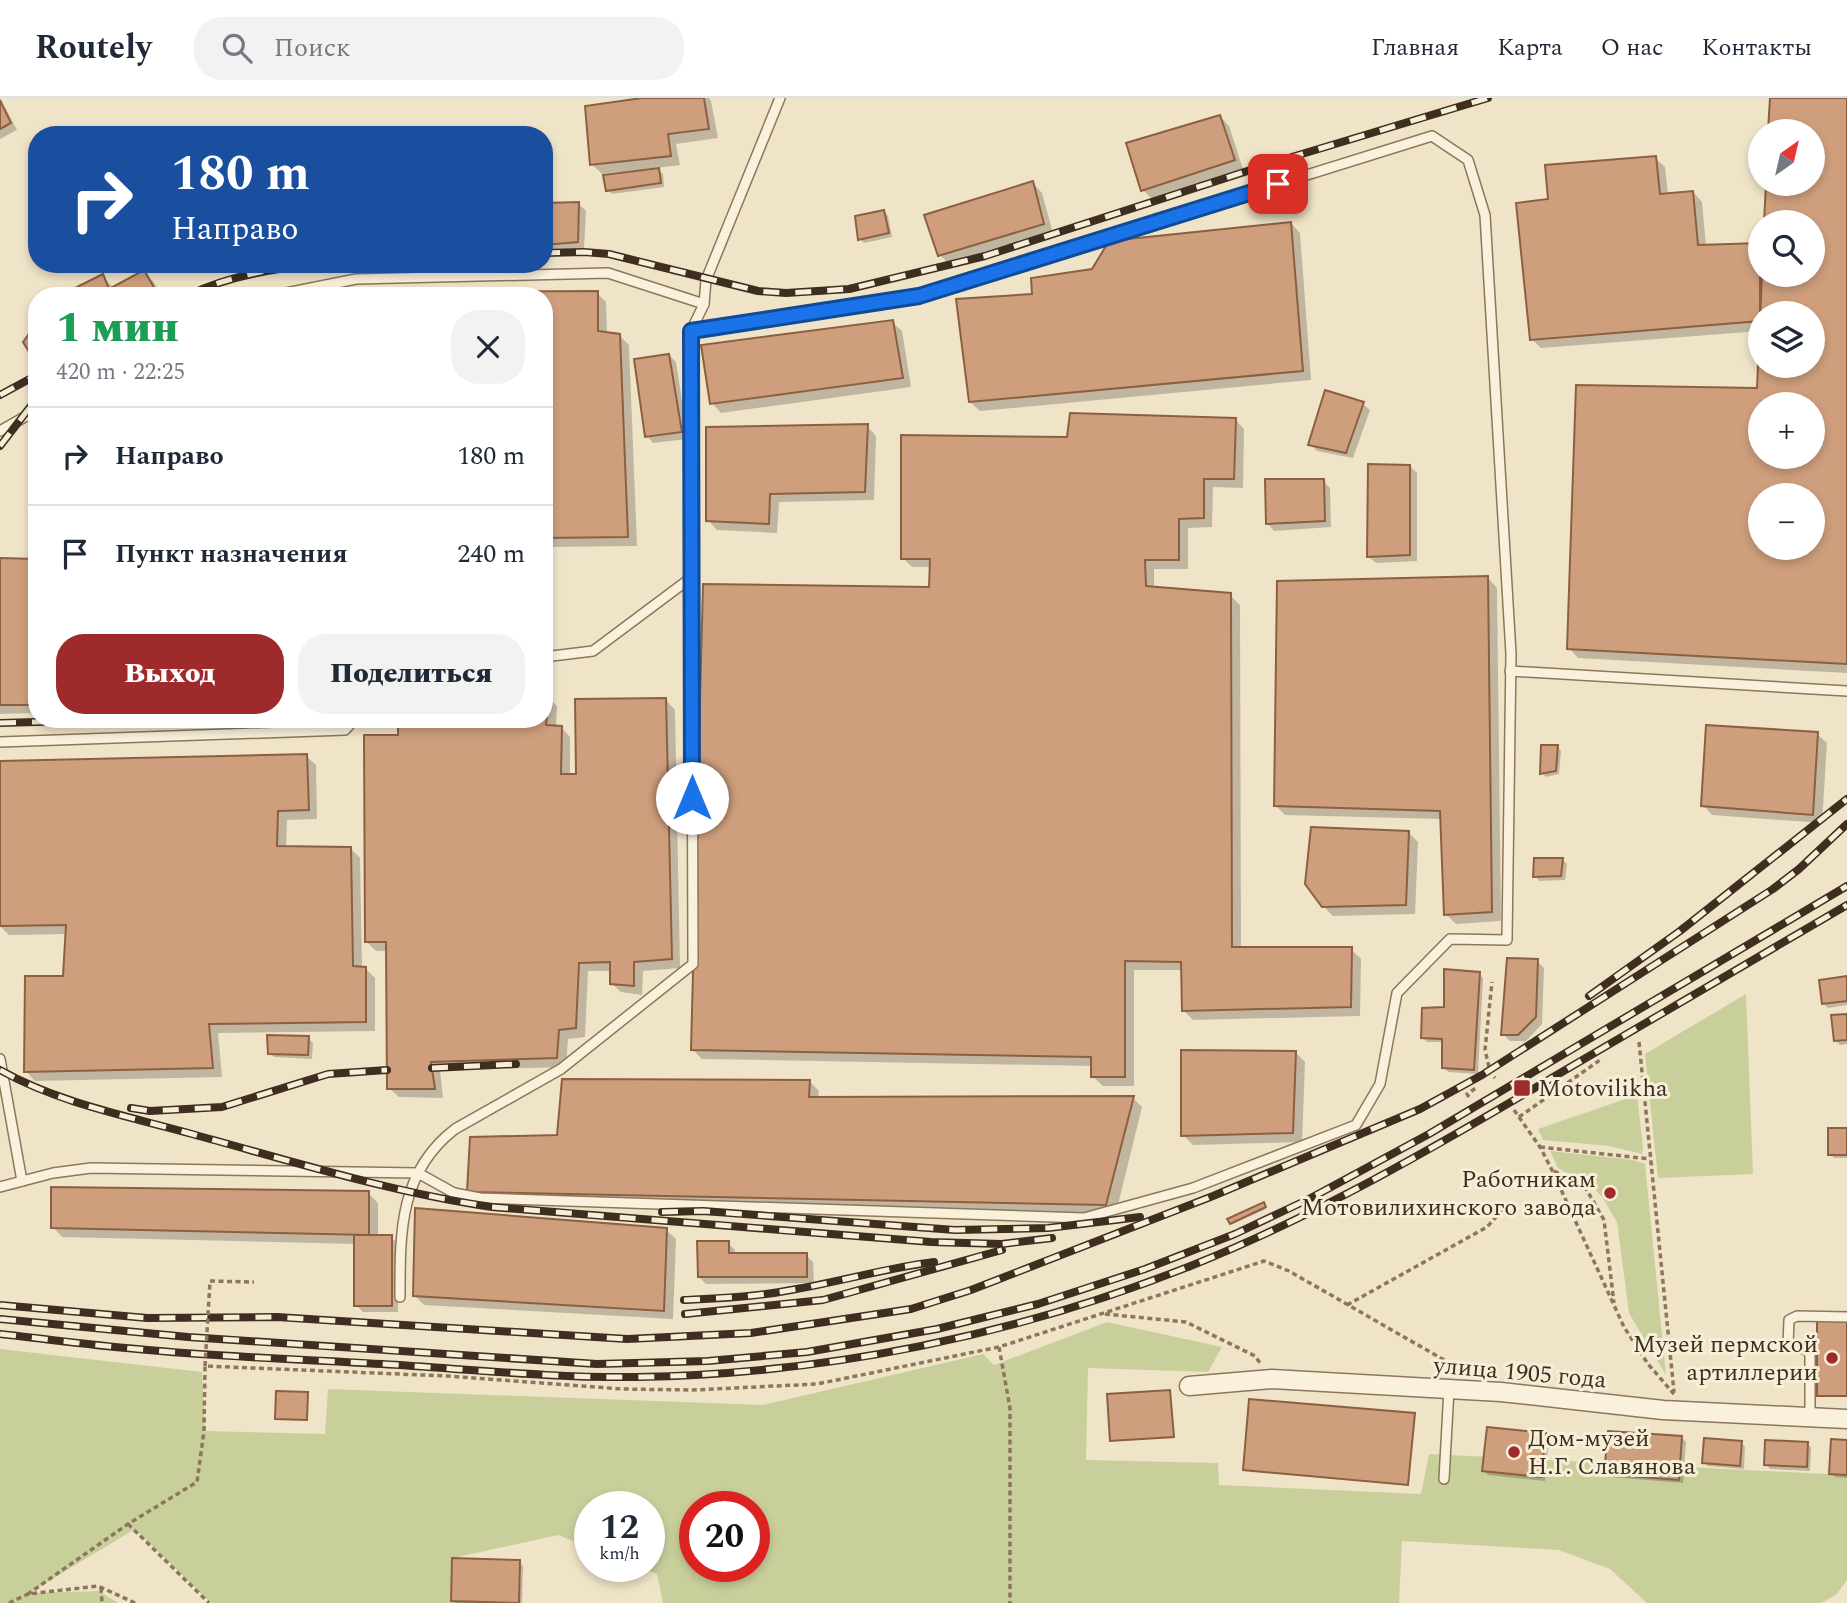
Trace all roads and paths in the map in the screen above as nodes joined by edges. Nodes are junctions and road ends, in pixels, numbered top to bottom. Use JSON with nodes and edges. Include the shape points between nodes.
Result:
{"nodes":[{"id":1,"x":780,"y":98,"type":"edge"},
{"id":2,"x":316,"y":287,"type":"edge"},
{"id":3,"x":704,"y":304,"type":"junction"},
{"id":4,"x":691,"y":331,"type":"junction"},
{"id":5,"x":28,"y":415,"type":"edge"},
{"id":6,"x":0,"y":431,"type":"edge"},
{"id":7,"x":692,"y":577,"type":"junction"},
{"id":8,"x":553,"y":656,"type":"edge"},
{"id":9,"x":1510,"y":671,"type":"junction"},
{"id":10,"x":1847,"y":691,"type":"edge"},
{"id":11,"x":347,"y":728,"type":"edge"},
{"id":12,"x":0,"y":742,"type":"edge"},
{"id":13,"x":1492,"y":982,"type":"dead end"},
{"id":14,"x":1639,"y":1042,"type":"dead end"},
{"id":15,"x":0,"y":1059,"type":"edge"},
{"id":16,"x":1600,"y":1060,"type":"dead end"},
{"id":17,"x":1489,"y":1067,"type":"dead end"},
{"id":18,"x":1476,"y":1088,"type":"dead end"},
{"id":19,"x":1469,"y":1097,"type":"dead end"},
{"id":20,"x":1514,"y":1110,"type":"dead end"},
{"id":21,"x":1518,"y":1117,"type":"junction"},
{"id":22,"x":1540,"y":1147,"type":"junction"},
{"id":23,"x":1650,"y":1159,"type":"junction"},
{"id":24,"x":1552,"y":1170,"type":"junction"},
{"id":25,"x":418,"y":1173,"type":"junction"},
{"id":26,"x":22,"y":1181,"type":"junction"},
{"id":27,"x":0,"y":1187,"type":"edge"},
{"id":28,"x":1504,"y":1208,"type":"dead end"},
{"id":29,"x":254,"y":1282,"type":"dead end"},
{"id":30,"x":400,"y":1297,"type":"dead end"},
{"id":31,"x":1347,"y":1305,"type":"junction"},
{"id":32,"x":1615,"y":1310,"type":"junction"},
{"id":33,"x":1101,"y":1313,"type":"junction"},
{"id":34,"x":1847,"y":1317,"type":"edge"},
{"id":35,"x":999,"y":1347,"type":"junction"},
{"id":36,"x":205,"y":1366,"type":"junction"},
{"id":37,"x":1465,"y":1372,"type":"dead end"},
{"id":38,"x":1272,"y":1379,"type":"junction"},
{"id":39,"x":1189,"y":1386,"type":"dead end"},
{"id":40,"x":1449,"y":1389,"type":"junction"},
{"id":41,"x":1810,"y":1417,"type":"junction"},
{"id":42,"x":1847,"y":1419,"type":"edge"},
{"id":43,"x":1444,"y":1479,"type":"dead end"},
{"id":44,"x":128,"y":1524,"type":"junction"},
{"id":45,"x":101,"y":1587,"type":"junction"},
{"id":46,"x":28,"y":1594,"type":"junction"},
{"id":47,"x":9,"y":1603,"type":"edge"},
{"id":48,"x":24,"y":1603,"type":"edge"},
{"id":49,"x":102,"y":1603,"type":"edge"},
{"id":50,"x":135,"y":1603,"type":"edge"},
{"id":51,"x":209,"y":1603,"type":"edge"},
{"id":52,"x":1010,"y":1603,"type":"edge"}],
"edges":[{"from":1,"to":3,"type":"lane","via":[[706,280]]},
{"from":2,"to":3,"type":"lane","via":[[356,279],[608,273]]},
{"from":3,"to":4,"type":"lane"},
{"from":4,"to":7,"type":"lane"},
{"from":4,"to":9,"type":"lane","via":[[919,296],[1432,136],[1468,160],[1485,215]]},
{"from":5,"to":6,"type":"lane"},
{"from":7,"to":8,"type":"lane","via":[[593,651]]},
{"from":7,"to":25,"type":"lane","via":[[693,964],[561,1069],[455,1129],[440,1141]]},
{"from":9,"to":10,"type":"lane"},
{"from":9,"to":25,"type":"lane","via":[[1507,940],[1450,939],[1398,993],[1380,1084],[1356,1125],[1193,1188],[1084,1218],[480,1198],[454,1193]]},
{"from":11,"to":12,"type":"lane"},
{"from":13,"to":17,"type":"path","via":[[1485,1049]]},
{"from":14,"to":23,"type":"path"},
{"from":15,"to":26,"type":"lane"},
{"from":16,"to":21,"type":"path"},
{"from":18,"to":19,"type":"path"},
{"from":20,"to":21,"type":"path"},
{"from":21,"to":22,"type":"path"},
{"from":22,"to":23,"type":"path"},
{"from":22,"to":24,"type":"path"},
{"from":23,"to":32,"type":"path","via":[[1674,1394]]},
{"from":24,"to":32,"type":"path"},
{"from":24,"to":32,"type":"path","via":[[1585,1187],[1604,1220]]},
{"from":25,"to":26,"type":"lane","via":[[91,1168]]},
{"from":25,"to":30,"type":"lane","via":[[401,1231]]},
{"from":26,"to":27,"type":"lane"},
{"from":28,"to":31,"type":"path","via":[[1487,1227]]},
{"from":29,"to":36,"type":"path","bridge":true,"via":[[210,1281]]},
{"from":31,"to":33,"type":"path","via":[[1264,1261]]},
{"from":31,"to":37,"type":"path"},
{"from":33,"to":35,"type":"path"},
{"from":33,"to":38,"type":"path","via":[[1186,1322],[1255,1356]]},
{"from":34,"to":41,"type":"lane","via":[[1797,1316],[1790,1320],[1788,1345],[1807,1349],[1810,1355]]},
{"from":35,"to":36,"type":"path","via":[[817,1384],[693,1390]]},
{"from":35,"to":52,"type":"path","via":[[1010,1408]]},
{"from":36,"to":44,"type":"path","via":[[197,1482]]},
{"from":38,"to":39,"type":"street","name":"улица 1905 года"},
{"from":38,"to":40,"type":"street","name":"улица 1905 года"},
{"from":40,"to":41,"type":"street","name":"улица 1905 года","via":[[1663,1410]]},
{"from":40,"to":43,"type":"lane"},
{"from":41,"to":42,"type":"street","name":"улица 1905 года"},
{"from":44,"to":46,"type":"path"},
{"from":44,"to":51,"type":"path"},
{"from":45,"to":46,"type":"path"},
{"from":45,"to":49,"type":"path"},
{"from":45,"to":50,"type":"path"},
{"from":46,"to":47,"type":"path"},
{"from":46,"to":48,"type":"path"}]}
